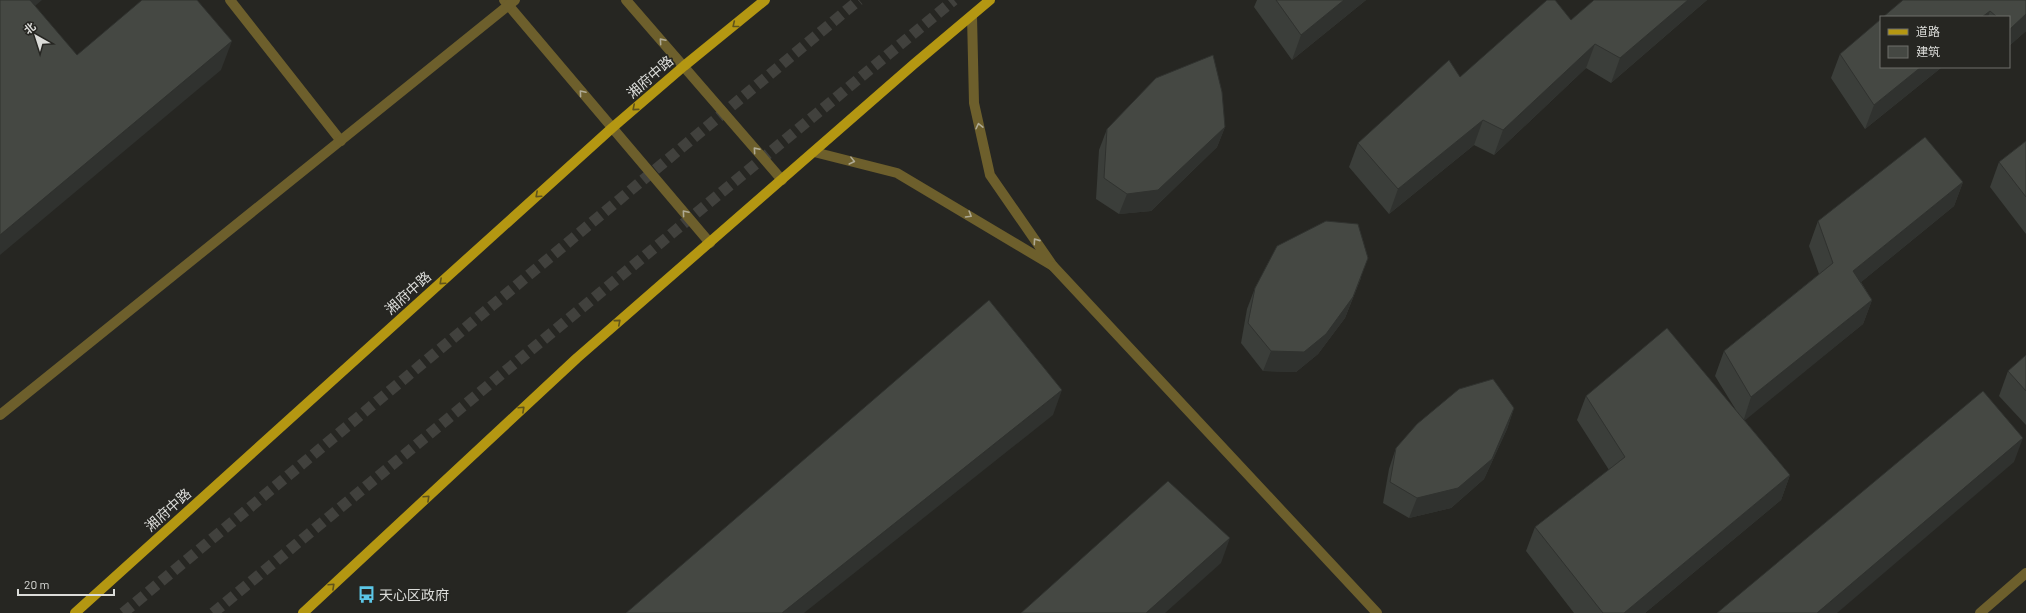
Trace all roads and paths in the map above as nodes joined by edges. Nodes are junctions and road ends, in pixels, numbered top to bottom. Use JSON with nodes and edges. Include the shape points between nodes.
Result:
{"nodes":[{"id":1,"x":230,"y":0,"type":"edge"},
{"id":2,"x":626,"y":0,"type":"edge"},
{"id":3,"x":765,"y":0,"type":"edge"},
{"id":4,"x":990,"y":0,"type":"edge"},
{"id":5,"x":509,"y":2,"type":"edge"},
{"id":6,"x":972,"y":16,"type":"junction"},
{"id":7,"x":684,"y":66,"type":"junction"},
{"id":8,"x":612,"y":128,"type":"junction"},
{"id":9,"x":341,"y":141,"type":"junction"},
{"id":10,"x":814,"y":152,"type":"junction"},
{"id":11,"x":782,"y":180,"type":"junction"},
{"id":12,"x":710,"y":243,"type":"junction"},
{"id":13,"x":1053,"y":266,"type":"junction"},
{"id":14,"x":0,"y":416,"type":"edge"},
{"id":15,"x":2026,"y":573,"type":"edge"},
{"id":16,"x":75,"y":613,"type":"edge"},
{"id":17,"x":303,"y":613,"type":"edge"},
{"id":18,"x":1378,"y":613,"type":"edge"},
{"id":19,"x":1980,"y":613,"type":"edge"}],
"edges":[{"from":1,"to":9,"type":"street"},
{"from":7,"to":2,"type":"street","one_way":true},
{"from":3,"to":7,"type":"main road","name":"湘府中路","one_way":true},
{"from":4,"to":6,"type":"main road"},
{"from":8,"to":5,"type":"street","one_way":true},
{"from":5,"to":9,"type":"street"},
{"from":6,"to":10,"type":"main road"},
{"from":13,"to":6,"type":"street","one_way":true,"via":[[990,175],[974,103]]},
{"from":7,"to":8,"type":"main road","name":"湘府中路","one_way":true},
{"from":11,"to":7,"type":"street","one_way":true},
{"from":12,"to":8,"type":"street","one_way":true},
{"from":8,"to":16,"type":"main road","name":"湘府中路","one_way":true},
{"from":9,"to":14,"type":"street"},
{"from":10,"to":11,"type":"main road"},
{"from":10,"to":13,"type":"street","one_way":true,"via":[[897,173]]},
{"from":11,"to":12,"type":"main road"},
{"from":17,"to":12,"type":"main road","one_way":true,"via":[[576,358]]},
{"from":13,"to":18,"type":"street"},
{"from":15,"to":19,"type":"street"}]}
